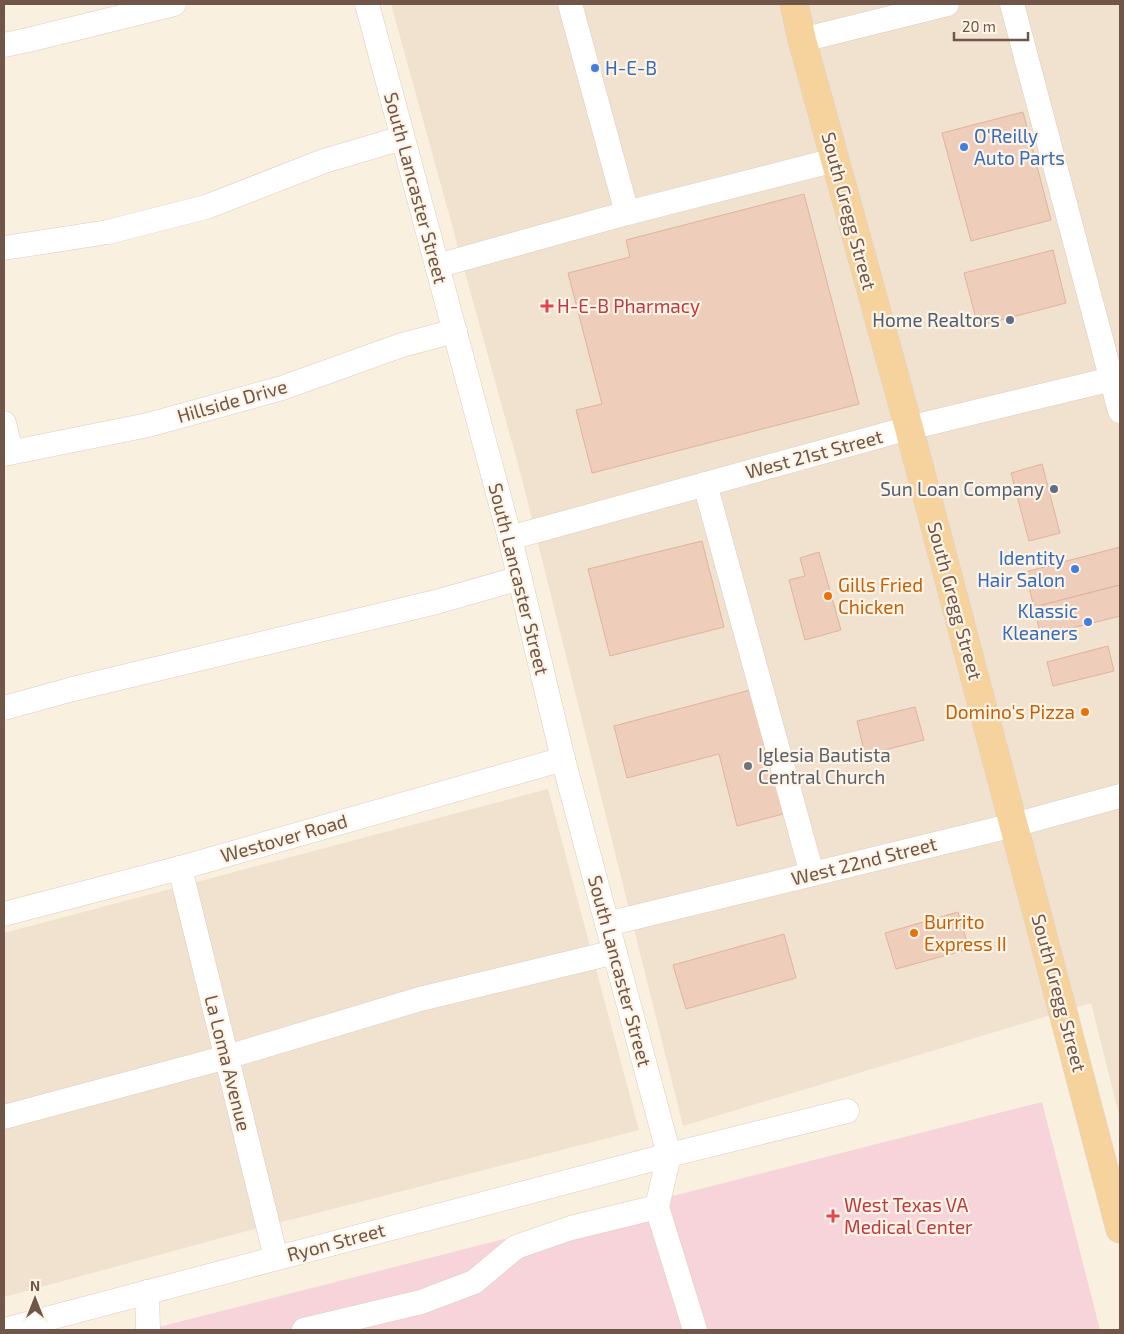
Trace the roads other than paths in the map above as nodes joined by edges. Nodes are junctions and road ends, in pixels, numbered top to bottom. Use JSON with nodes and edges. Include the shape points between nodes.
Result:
{"nodes":[{"id":1,"x":174,"y":4,"type":"edge"},
{"id":2,"x":367,"y":4,"type":"edge"},
{"id":3,"x":570,"y":4,"type":"edge"},
{"id":4,"x":794,"y":4,"type":"edge"},
{"id":5,"x":948,"y":4,"type":"edge"},
{"id":6,"x":1012,"y":4,"type":"edge"},
{"id":7,"x":802,"y":40,"type":"junction"},
{"id":8,"x":4,"y":45,"type":"edge"},
{"id":9,"x":402,"y":138,"type":"junction"},
{"id":10,"x":835,"y":160,"type":"junction"},
{"id":11,"x":627,"y":213,"type":"junction"},
{"id":12,"x":4,"y":248,"type":"edge"},
{"id":13,"x":437,"y":266,"type":"junction"},
{"id":14,"x":455,"y":331,"type":"junction"},
{"id":15,"x":1116,"y":378,"type":"edge"},
{"id":16,"x":1120,"y":411,"type":"edge"},
{"id":17,"x":4,"y":423,"type":"edge"},
{"id":18,"x":909,"y":428,"type":"junction"},
{"id":19,"x":7,"y":453,"type":"edge"},
{"id":20,"x":705,"y":484,"type":"junction"},
{"id":21,"x":510,"y":538,"type":"junction"},
{"id":22,"x":520,"y":578,"type":"junction"},
{"id":23,"x":4,"y":708,"type":"edge"},
{"id":24,"x":564,"y":759,"type":"junction"},
{"id":25,"x":1120,"y":796,"type":"edge"},
{"id":26,"x":1014,"y":825,"type":"junction"},
{"id":27,"x":180,"y":868,"type":"junction"},
{"id":28,"x":812,"y":874,"type":"junction"},
{"id":29,"x":4,"y":914,"type":"edge"},
{"id":30,"x":607,"y":924,"type":"junction"},
{"id":31,"x":615,"y":952,"type":"junction"},
{"id":32,"x":226,"y":1057,"type":"junction"},
{"id":33,"x":847,"y":1111,"type":"dead end"},
{"id":34,"x":4,"y":1117,"type":"edge"},
{"id":35,"x":669,"y":1155,"type":"junction"},
{"id":36,"x":657,"y":1206,"type":"junction"},
{"id":37,"x":1119,"y":1218,"type":"edge"},
{"id":38,"x":276,"y":1258,"type":"junction"},
{"id":39,"x":147,"y":1292,"type":"junction"},
{"id":40,"x":66,"y":1322,"type":"edge"},
{"id":41,"x":4,"y":1330,"type":"edge"},
{"id":42,"x":148,"y":1330,"type":"edge"},
{"id":43,"x":304,"y":1330,"type":"edge"},
{"id":44,"x":695,"y":1330,"type":"edge"}],
"edges":[{"from":1,"to":8,"type":"street"},
{"from":2,"to":9,"type":"street","name":"South Lancaster Street"},
{"from":3,"to":11,"type":"street"},
{"from":4,"to":7,"type":"main road","name":"South Gregg Street"},
{"from":5,"to":7,"type":"street"},
{"from":6,"to":15,"type":"street"},
{"from":7,"to":10,"type":"main road","name":"South Gregg Street"},
{"from":9,"to":12,"type":"street","via":[[324,162],[206,207],[108,232]]},
{"from":9,"to":13,"type":"street","name":"South Lancaster Street"},
{"from":10,"to":11,"type":"street"},
{"from":10,"to":18,"type":"main road","name":"South Gregg Street"},
{"from":11,"to":13,"type":"street"},
{"from":13,"to":14,"type":"street","name":"South Lancaster Street"},
{"from":14,"to":19,"type":"street","name":"Hillside Drive","via":[[282,388],[148,425]]},
{"from":14,"to":21,"type":"street","name":"South Lancaster Street"},
{"from":15,"to":16,"type":"street"},
{"from":15,"to":18,"type":"street","name":"West 21st Street"},
{"from":17,"to":19,"type":"street"},
{"from":18,"to":20,"type":"street","name":"West 21st Street"},
{"from":18,"to":26,"type":"main road","name":"South Gregg Street"},
{"from":20,"to":21,"type":"street","name":"West 21st Street"},
{"from":20,"to":28,"type":"street"},
{"from":21,"to":22,"type":"street","name":"South Lancaster Street"},
{"from":22,"to":23,"type":"street","via":[[436,602]]},
{"from":22,"to":24,"type":"street","name":"South Lancaster Street"},
{"from":24,"to":27,"type":"street","name":"Westover Road"},
{"from":24,"to":30,"type":"street","name":"South Lancaster Street"},
{"from":25,"to":26,"type":"street","name":"West 22nd Street"},
{"from":26,"to":28,"type":"street","name":"West 22nd Street"},
{"from":26,"to":37,"type":"main road","name":"South Gregg Street"},
{"from":27,"to":29,"type":"street","name":"Westover Road"},
{"from":27,"to":32,"type":"street","name":"La Loma Avenue"},
{"from":28,"to":30,"type":"street","name":"West 22nd Street"},
{"from":30,"to":31,"type":"street","name":"South Lancaster Street"},
{"from":31,"to":32,"type":"street","via":[[420,999]]},
{"from":31,"to":35,"type":"street","name":"South Lancaster Street"},
{"from":32,"to":34,"type":"street"},
{"from":32,"to":38,"type":"street","name":"La Loma Avenue"},
{"from":33,"to":35,"type":"street","name":"Ryon Street"},
{"from":35,"to":36,"type":"street"},
{"from":35,"to":38,"type":"street","name":"Ryon Street"},
{"from":36,"to":43,"type":"street","via":[[571,1228],[516,1247],[474,1282],[421,1302]]},
{"from":36,"to":44,"type":"street"},
{"from":38,"to":39,"type":"street","name":"Ryon Street"},
{"from":39,"to":40,"type":"street","name":"Ryon Street"},
{"from":39,"to":42,"type":"street"},
{"from":40,"to":41,"type":"street","name":"Ryon Street"}]}
